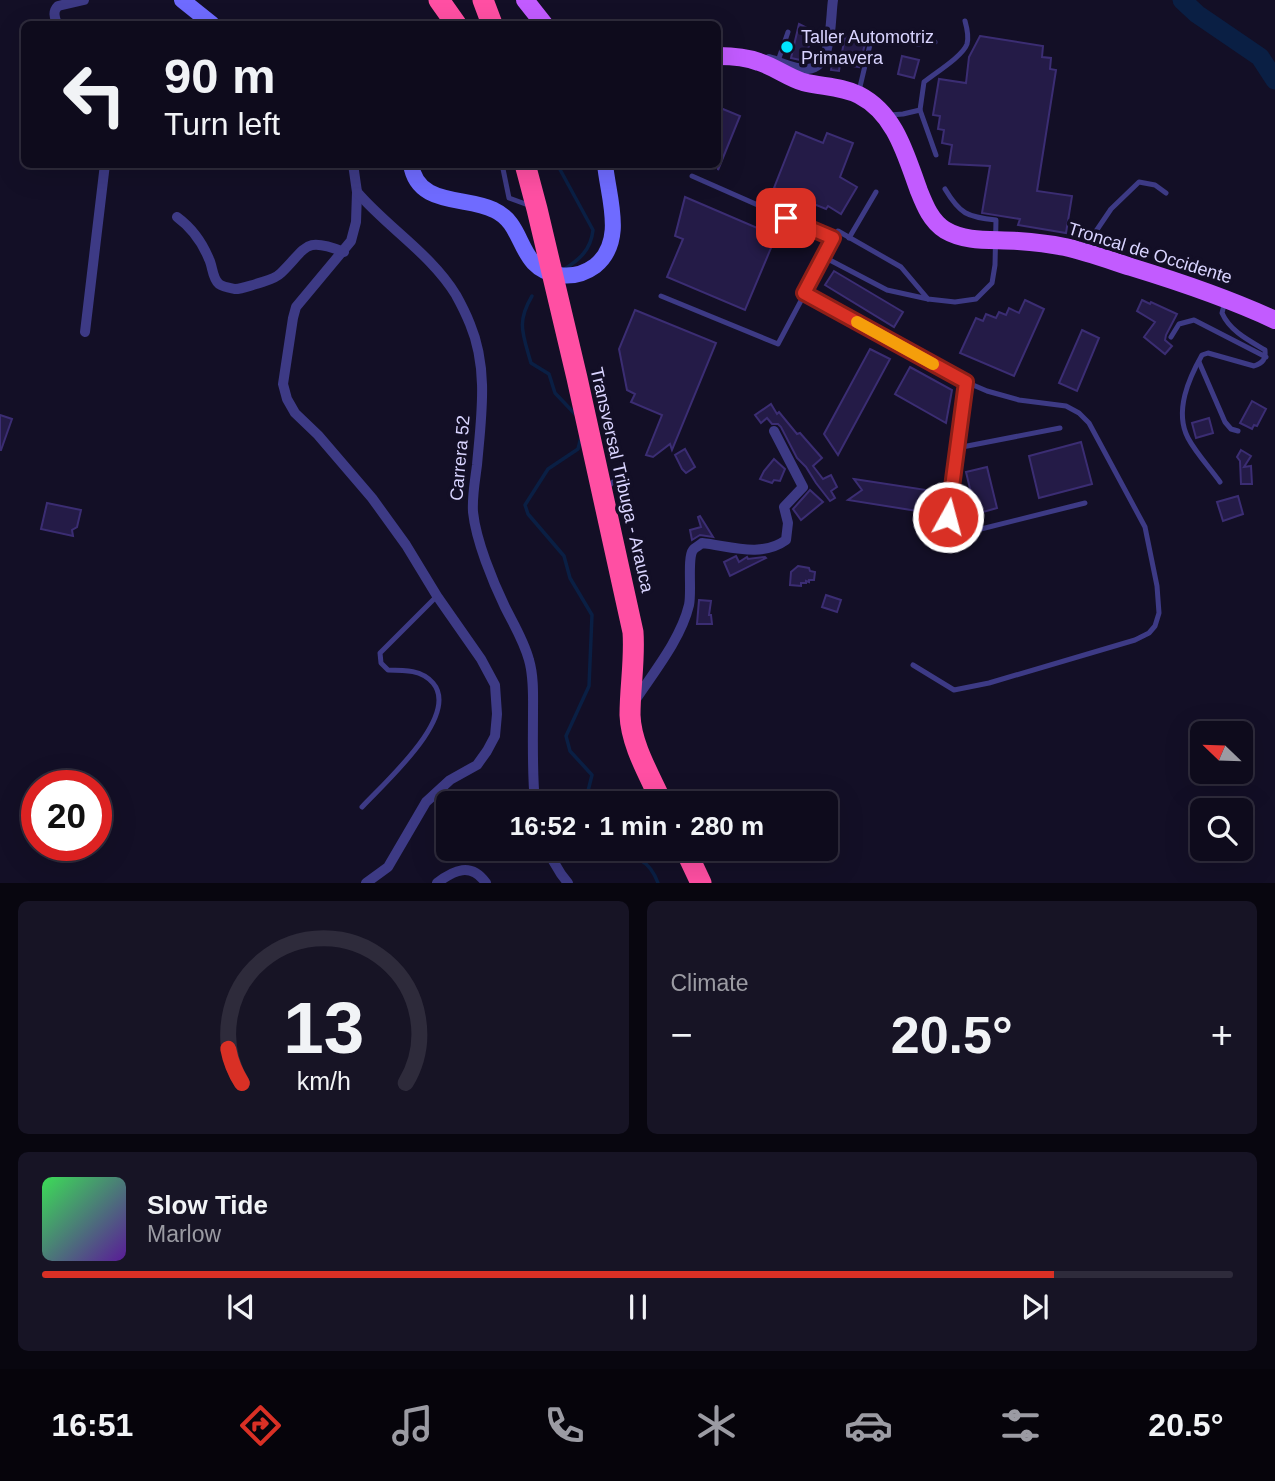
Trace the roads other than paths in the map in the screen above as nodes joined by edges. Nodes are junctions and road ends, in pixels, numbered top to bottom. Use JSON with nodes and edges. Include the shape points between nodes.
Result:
{"nodes":[{"id":1,"x":85,"y":0,"type":"edge"},
{"id":2,"x":182,"y":0,"type":"edge"},
{"id":3,"x":439,"y":0,"type":"edge"},
{"id":4,"x":483,"y":0,"type":"edge"},
{"id":5,"x":525,"y":0,"type":"edge"},
{"id":6,"x":833,"y":0,"type":"edge"},
{"id":7,"x":56,"y":21,"type":"edge"},
{"id":8,"x":208,"y":21,"type":"edge"},
{"id":9,"x":454,"y":21,"type":"edge"},
{"id":10,"x":491,"y":21,"type":"edge"},
{"id":11,"x":542,"y":21,"type":"edge"},
{"id":12,"x":965,"y":21,"type":"dead end"},
{"id":13,"x":788,"y":32,"type":"dead end"},
{"id":14,"x":934,"y":42,"type":"dead end"},
{"id":15,"x":721,"y":56,"type":"edge"},
{"id":16,"x":748,"y":59,"type":"junction"},
{"id":17,"x":778,"y":61,"type":"junction"},
{"id":18,"x":858,"y":94,"type":"junction"},
{"id":19,"x":920,"y":110,"type":"junction"},
{"id":20,"x":885,"y":116,"type":"junction"},
{"id":21,"x":936,"y":155,"type":"dead end"},
{"id":22,"x":105,"y":168,"type":"edge"},
{"id":23,"x":354,"y":168,"type":"edge"},
{"id":24,"x":412,"y":168,"type":"edge"},
{"id":25,"x":503,"y":168,"type":"edge"},
{"id":26,"x":526,"y":168,"type":"edge"},
{"id":27,"x":606,"y":168,"type":"edge"},
{"id":28,"x":692,"y":176,"type":"dead end"},
{"id":29,"x":945,"y":190,"type":"dead end"},
{"id":30,"x":357,"y":192,"type":"junction"},
{"id":31,"x":876,"y":192,"type":"dead end"},
{"id":32,"x":1166,"y":193,"type":"dead end"},
{"id":33,"x":537,"y":209,"type":"junction"},
{"id":34,"x":177,"y":217,"type":"dead end"},
{"id":35,"x":849,"y":237,"type":"junction"},
{"id":36,"x":833,"y":238,"type":"junction"},
{"id":37,"x":996,"y":240,"type":"junction"},
{"id":38,"x":1079,"y":251,"type":"junction"},
{"id":39,"x":344,"y":252,"type":"junction"},
{"id":40,"x":824,"y":257,"type":"junction"},
{"id":41,"x":551,"y":274,"type":"junction"},
{"id":42,"x":804,"y":293,"type":"junction"},
{"id":43,"x":661,"y":296,"type":"dead end"},
{"id":44,"x":1226,"y":298,"type":"junction"},
{"id":45,"x":928,"y":299,"type":"junction"},
{"id":46,"x":1275,"y":320,"type":"edge"},
{"id":47,"x":85,"y":332,"type":"dead end"},
{"id":48,"x":1171,"y":337,"type":"dead end"},
{"id":49,"x":1266,"y":357,"type":"junction"},
{"id":50,"x":1199,"y":362,"type":"junction"},
{"id":51,"x":966,"y":382,"type":"junction"},
{"id":52,"x":1060,"y":428,"type":"dead end"},
{"id":53,"x":774,"y":431,"type":"dead end"},
{"id":54,"x":1238,"y":431,"type":"dead end"},
{"id":55,"x":957,"y":448,"type":"junction"},
{"id":56,"x":625,"y":470,"type":"dead end"},
{"id":57,"x":1220,"y":482,"type":"dead end"},
{"id":58,"x":602,"y":492,"type":"junction"},
{"id":59,"x":1085,"y":503,"type":"dead end"},
{"id":60,"x":437,"y":596,"type":"junction"},
{"id":61,"x":913,"y":665,"type":"dead end"},
{"id":62,"x":631,"y":707,"type":"junction"},
{"id":63,"x":534,"y":791,"type":"edge"},
{"id":64,"x":656,"y":791,"type":"edge"},
{"id":65,"x":362,"y":807,"type":"dead end"},
{"id":66,"x":554,"y":861,"type":"edge"},
{"id":67,"x":690,"y":861,"type":"edge"},
{"id":68,"x":366,"y":883,"type":"edge"},
{"id":69,"x":437,"y":883,"type":"edge"},
{"id":70,"x":486,"y":883,"type":"edge"},
{"id":71,"x":568,"y":883,"type":"edge"},
{"id":72,"x":701,"y":883,"type":"edge"}],
"edges":[{"from":1,"to":7,"type":"street","via":[[58,6]]},
{"from":2,"to":8,"type":"main road"},
{"from":3,"to":9,"type":"highway"},
{"from":4,"to":10,"type":"highway"},
{"from":5,"to":11,"type":"main road"},
{"from":6,"to":17,"type":"street","via":[[827,51],[818,66],[800,68]]},
{"from":12,"to":19,"type":"lane","via":[[967,45],[924,82]]},
{"from":13,"to":17,"type":"lane"},
{"from":14,"to":18,"type":"lane","via":[[918,44],[873,32]]},
{"from":15,"to":16,"type":"main road","name":"Troncal de Occidente"},
{"from":16,"to":17,"type":"street"},
{"from":16,"to":18,"type":"main road","name":"Troncal de Occidente","via":[[805,82]]},
{"from":18,"to":20,"type":"main road","name":"Troncal de Occidente"},
{"from":19,"to":20,"type":"lane"},
{"from":19,"to":21,"type":"lane"},
{"from":20,"to":37,"type":"main road","name":"Troncal de Occidente","via":[[937,224],[959,236]]},
{"from":22,"to":47,"type":"street"},
{"from":23,"to":30,"type":"street"},
{"from":24,"to":41,"type":"main road","via":[[422,187],[433,195],[495,210],[507,218],[530,261]]},
{"from":25,"to":33,"type":"lane","via":[[509,198]]},
{"from":26,"to":33,"type":"highway","name":"Transversal Tribuga - Arauca"},
{"from":27,"to":41,"type":"main road","via":[[613,233],[610,246],[585,272]]},
{"from":28,"to":36,"type":"lane"},
{"from":29,"to":37,"type":"lane","via":[[956,208],[976,218],[996,220]]},
{"from":30,"to":39,"type":"street","via":[[355,231]]},
{"from":30,"to":63,"type":"street","name":"Carrera 52","via":[[433,265],[456,294],[471,326],[483,382],[474,516],[494,581],[530,663]]},
{"from":31,"to":35,"type":"lane"},
{"from":32,"to":38,"type":"lane","via":[[1139,182]]},
{"from":33,"to":41,"type":"highway","name":"Transversal Tribuga - Arauca"},
{"from":34,"to":39,"type":"street","via":[[194,231],[218,284],[225,287],[238,289],[274,278],[308,246],[327,245]]},
{"from":35,"to":36,"type":"lane","via":[[838,231]]},
{"from":35,"to":45,"type":"lane","via":[[901,267]]},
{"from":36,"to":40,"type":"lane"},
{"from":37,"to":38,"type":"main road","name":"Troncal de Occidente"},
{"from":37,"to":45,"type":"lane","via":[[992,283],[976,299]]},
{"from":38,"to":44,"type":"main road","name":"Troncal de Occidente"},
{"from":39,"to":60,"type":"street","via":[[296,307],[283,384],[295,412],[372,498]]},
{"from":40,"to":42,"type":"lane"},
{"from":40,"to":45,"type":"lane","via":[[887,290]]},
{"from":41,"to":58,"type":"highway","name":"Transversal Tribuga - Arauca"},
{"from":42,"to":43,"type":"lane","via":[[778,344]]},
{"from":42,"to":51,"type":"lane"},
{"from":44,"to":46,"type":"main road","name":"Troncal de Occidente"},
{"from":44,"to":49,"type":"lane","via":[[1222,313],[1226,322],[1265,350]]},
{"from":48,"to":49,"type":"lane","via":[[1179,324],[1194,320]]},
{"from":49,"to":50,"type":"lane","via":[[1254,366],[1208,353]]},
{"from":50,"to":54,"type":"lane","via":[[1225,422]]},
{"from":50,"to":57,"type":"lane","via":[[1182,414],[1187,437]]},
{"from":51,"to":55,"type":"lane"},
{"from":51,"to":61,"type":"lane","via":[[1019,400],[1066,406],[1088,423],[1145,527],[1159,613],[1149,633],[1135,640],[989,683],[954,690]]},
{"from":52,"to":55,"type":"lane"},
{"from":53,"to":62,"type":"street","via":[[807,484],[785,507],[786,540],[757,550],[702,543],[692,551],[689,604],[680,629]]},
{"from":55,"to":59,"type":"lane","via":[[948,517],[956,530],[969,532]]},
{"from":56,"to":58,"type":"lane"},
{"from":58,"to":62,"type":"highway","name":"Transversal Tribuga - Arauca","via":[[632,632]]},
{"from":60,"to":65,"type":"lane","via":[[380,653],[388,670],[424,674],[435,685],[440,698],[435,722]]},
{"from":60,"to":68,"type":"street","via":[[495,685],[495,736],[477,765],[450,780],[426,803],[388,867]]},
{"from":62,"to":64,"type":"highway","name":"Transversal Tribuga - Arauca","via":[[632,733]]},
{"from":66,"to":71,"type":"street"},
{"from":67,"to":72,"type":"highway"},
{"from":69,"to":70,"type":"street","via":[[464,870]]}]}
